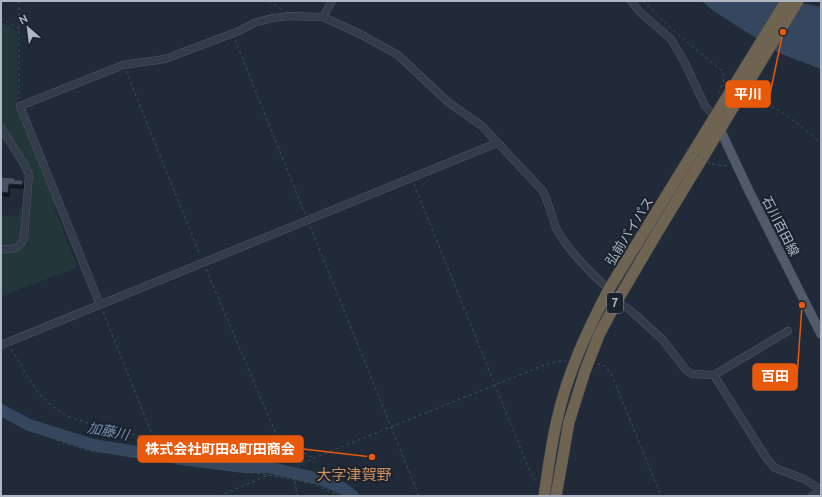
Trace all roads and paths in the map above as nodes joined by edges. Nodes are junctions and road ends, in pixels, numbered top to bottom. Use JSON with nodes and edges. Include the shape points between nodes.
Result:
{"nodes":[{"id":1,"x":19,"y":1,"type":"edge"},
{"id":2,"x":269,"y":1,"type":"edge"},
{"id":3,"x":332,"y":1,"type":"edge"},
{"id":4,"x":631,"y":1,"type":"edge"},
{"id":5,"x":643,"y":1,"type":"edge"},
{"id":6,"x":786,"y":1,"type":"edge"},
{"id":7,"x":798,"y":1,"type":"edge"},
{"id":8,"x":290,"y":16,"type":"junction"},
{"id":9,"x":323,"y":17,"type":"junction"},
{"id":10,"x":1,"y":18,"type":"edge"},
{"id":11,"x":19,"y":29,"type":"junction"},
{"id":12,"x":232,"y":33,"type":"junction"},
{"id":13,"x":123,"y":65,"type":"junction"},
{"id":14,"x":742,"y":83,"type":"junction"},
{"id":15,"x":716,"y":96,"type":"dead end"},
{"id":16,"x":740,"y":96,"type":"junction"},
{"id":17,"x":20,"y":106,"type":"junction"},
{"id":18,"x":714,"y":118,"type":"junction"},
{"id":19,"x":1,"y":128,"type":"edge"},
{"id":20,"x":720,"y":129,"type":"junction"},
{"id":21,"x":497,"y":143,"type":"junction"},
{"id":22,"x":821,"y":143,"type":"edge"},
{"id":23,"x":687,"y":149,"type":"dead end"},
{"id":24,"x":728,"y":166,"type":"dead end"},
{"id":25,"x":412,"y":178,"type":"junction"},
{"id":26,"x":308,"y":220,"type":"junction"},
{"id":27,"x":1,"y":250,"type":"edge"},
{"id":28,"x":203,"y":263,"type":"junction"},
{"id":29,"x":609,"y":289,"type":"junction"},
{"id":30,"x":617,"y":301,"type":"junction"},
{"id":31,"x":100,"y":305,"type":"junction"},
{"id":32,"x":788,"y":331,"type":"dead end"},
{"id":33,"x":821,"y":334,"type":"edge"},
{"id":34,"x":4,"y":344,"type":"edge"},
{"id":35,"x":588,"y":363,"type":"junction"},
{"id":36,"x":574,"y":365,"type":"junction"},
{"id":37,"x":714,"y":375,"type":"junction"},
{"id":38,"x":495,"y":385,"type":"junction"},
{"id":39,"x":1,"y":416,"type":"edge"},
{"id":40,"x":391,"y":427,"type":"junction"},
{"id":41,"x":154,"y":440,"type":"junction"},
{"id":42,"x":282,"y":448,"type":"junction"},
{"id":43,"x":314,"y":458,"type":"junction"},
{"id":44,"x":269,"y":475,"type":"junction"},
{"id":45,"x":294,"y":481,"type":"junction"},
{"id":46,"x":546,"y":482,"type":"junction"},
{"id":47,"x":821,"y":491,"type":"edge"},
{"id":48,"x":219,"y":496,"type":"edge"},
{"id":49,"x":298,"y":496,"type":"edge"},
{"id":50,"x":341,"y":496,"type":"edge"},
{"id":51,"x":419,"y":496,"type":"edge"},
{"id":52,"x":544,"y":496,"type":"edge"},
{"id":53,"x":556,"y":496,"type":"edge"},
{"id":54,"x":661,"y":496,"type":"edge"},
{"id":55,"x":812,"y":496,"type":"edge"}],
"edges":[{"from":1,"to":11,"type":"path"},
{"from":2,"to":8,"type":"path"},
{"from":3,"to":9,"type":"street"},
{"from":4,"to":18,"type":"street","via":[[641,13],[672,39],[705,106]]},
{"from":5,"to":15,"type":"path","via":[[721,70],[724,82]]},
{"from":6,"to":14,"type":"highway","name":"弘前バイパス","number":"7"},
{"from":7,"to":14,"type":"highway","name":"弘前バイパス","number":"7"},
{"from":8,"to":9,"type":"street"},
{"from":8,"to":12,"type":"street","via":[[254,23]]},
{"from":9,"to":21,"type":"street","via":[[398,55],[448,102],[482,126]]},
{"from":10,"to":11,"type":"path"},
{"from":11,"to":17,"type":"path"},
{"from":12,"to":13,"type":"street","via":[[165,59]]},
{"from":12,"to":26,"type":"path"},
{"from":13,"to":17,"type":"street"},
{"from":13,"to":28,"type":"path"},
{"from":14,"to":16,"type":"highway","name":"弘前バイパス","number":"7"},
{"from":14,"to":18,"type":"highway","name":"弘前バイパス","number":"7"},
{"from":16,"to":20,"type":"highway","name":"弘前バイパス","number":"7"},
{"from":16,"to":22,"type":"path","via":[[770,105]]},
{"from":17,"to":31,"type":"street"},
{"from":18,"to":20,"type":"main road","name":"石川百田線"},
{"from":18,"to":29,"type":"highway","name":"弘前バイパス","number":"7"},
{"from":19,"to":27,"type":"street","via":[[29,175],[23,243],[16,249]]},
{"from":20,"to":30,"type":"highway","name":"弘前バイパス","number":"7"},
{"from":20,"to":33,"type":"main road","name":"石川百田線"},
{"from":21,"to":25,"type":"street"},
{"from":21,"to":29,"type":"street","via":[[542,190],[557,228],[566,243]]},
{"from":23,"to":24,"type":"path","bridge":true,"via":[[712,164]]},
{"from":25,"to":26,"type":"street"},
{"from":25,"to":38,"type":"path"},
{"from":26,"to":28,"type":"street"},
{"from":26,"to":40,"type":"path"},
{"from":28,"to":31,"type":"street"},
{"from":28,"to":42,"type":"path"},
{"from":29,"to":36,"type":"highway","name":"弘前バイパス","number":"7"},
{"from":30,"to":35,"type":"highway","name":"弘前バイパス","number":"7"},
{"from":30,"to":37,"type":"street","via":[[663,340],[686,370],[692,374]]},
{"from":31,"to":34,"type":"street"},
{"from":31,"to":41,"type":"path"},
{"from":32,"to":37,"type":"street"},
{"from":34,"to":41,"type":"path","via":[[38,393],[67,416]]},
{"from":35,"to":53,"type":"highway","name":"弘前バイパス","number":"7","via":[[569,422]]},
{"from":35,"to":54,"type":"path","via":[[603,365],[611,373]]},
{"from":36,"to":38,"type":"path","via":[[561,361],[547,364]]},
{"from":36,"to":46,"type":"highway","name":"弘前バイパス","number":"7","via":[[557,420]]},
{"from":37,"to":47,"type":"street","via":[[775,468],[804,479]]},
{"from":38,"to":40,"type":"path"},
{"from":38,"to":46,"type":"path","via":[[530,472],[536,481]]},
{"from":39,"to":44,"type":"path","via":[[39,434],[92,451]]},
{"from":40,"to":43,"type":"path"},
{"from":40,"to":51,"type":"path"},
{"from":41,"to":42,"type":"path","via":[[255,442]]},
{"from":42,"to":43,"type":"path"},
{"from":43,"to":45,"type":"path","via":[[296,467]]},
{"from":44,"to":45,"type":"path"},
{"from":44,"to":48,"type":"path"},
{"from":45,"to":49,"type":"path"},
{"from":45,"to":50,"type":"path","via":[[310,483]]},
{"from":46,"to":52,"type":"highway","name":"弘前バイパス","number":"7"},
{"from":47,"to":55,"type":"street"}]}
